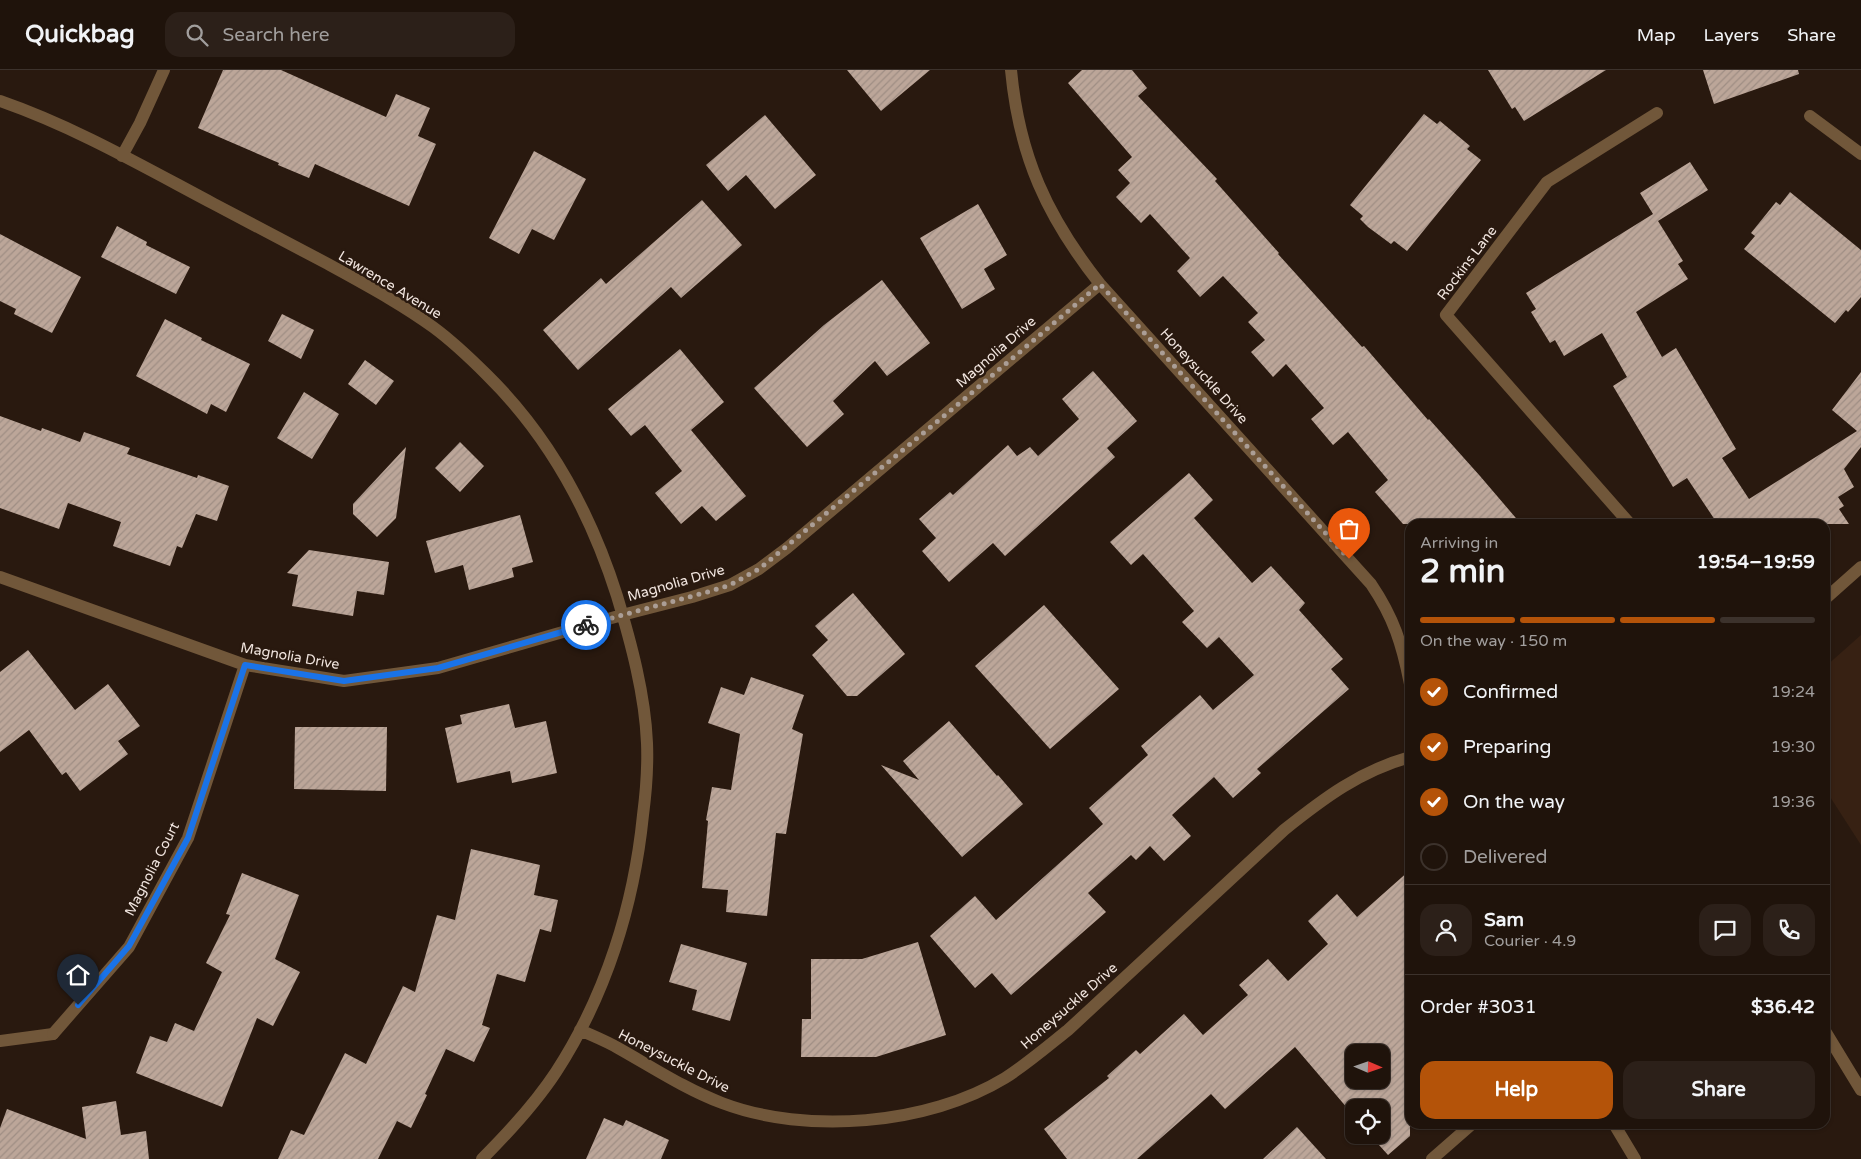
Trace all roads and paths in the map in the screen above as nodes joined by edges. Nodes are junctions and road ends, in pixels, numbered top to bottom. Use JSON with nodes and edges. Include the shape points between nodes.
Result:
{"nodes":[{"id":1,"x":164,"y":70,"type":"edge"},
{"id":2,"x":1011,"y":70,"type":"edge"},
{"id":3,"x":0,"y":101,"type":"edge"},
{"id":4,"x":1657,"y":113,"type":"dead end"},
{"id":5,"x":1810,"y":116,"type":"dead end"},
{"id":6,"x":1861,"y":154,"type":"edge"},
{"id":7,"x":122,"y":156,"type":"junction"},
{"id":8,"x":1100,"y":284,"type":"junction"},
{"id":9,"x":1626,"y":519,"type":"edge"},
{"id":10,"x":1861,"y":567,"type":"edge"},
{"id":11,"x":0,"y":576,"type":"edge"},
{"id":12,"x":1830,"y":595,"type":"edge"},
{"id":13,"x":622,"y":614,"type":"junction"},
{"id":14,"x":1405,"y":660,"type":"edge"},
{"id":15,"x":245,"y":665,"type":"junction"},
{"id":16,"x":1405,"y":758,"type":"edge"},
{"id":17,"x":580,"y":1030,"type":"junction"},
{"id":18,"x":1830,"y":1040,"type":"edge"},
{"id":19,"x":0,"y":1041,"type":"edge"},
{"id":20,"x":1861,"y":1090,"type":"edge"},
{"id":21,"x":1466,"y":1129,"type":"edge"},
{"id":22,"x":1617,"y":1129,"type":"edge"},
{"id":23,"x":482,"y":1159,"type":"edge"},
{"id":24,"x":1432,"y":1159,"type":"edge"},
{"id":25,"x":1635,"y":1159,"type":"edge"}],
"edges":[{"from":1,"to":7,"type":"street"},
{"from":2,"to":8,"type":"street","name":"Honeysuckle Drive","via":[[1021,133],[1042,193],[1075,252]]},
{"from":3,"to":7,"type":"street","name":"Lawrence Avenue","via":[[61,125]]},
{"from":4,"to":9,"type":"street","name":"Rockins Lane","via":[[1547,182],[1446,315]]},
{"from":5,"to":6,"type":"street"},
{"from":7,"to":13,"type":"street","name":"Lawrence Avenue","via":[[363,283],[412,312],[459,349],[514,405],[573,490],[604,557]]},
{"from":8,"to":13,"type":"street","name":"Magnolia Drive","via":[[759,569],[730,585]]},
{"from":8,"to":14,"type":"street","name":"Honeysuckle Drive","via":[[1371,584],[1395,625]]},
{"from":10,"to":12,"type":"street"},
{"from":11,"to":15,"type":"street","name":"Magnolia Drive"},
{"from":13,"to":15,"type":"street","name":"Magnolia Drive","via":[[438,668],[344,681]]},
{"from":13,"to":17,"type":"street","name":"Lawrence Avenue","via":[[640,686],[647,743],[640,849],[619,935]]},
{"from":15,"to":19,"type":"street","name":"Magnolia Court","via":[[188,838],[129,946],[53,1034]]},
{"from":16,"to":17,"type":"street","name":"Honeysuckle Drive","via":[[1348,783],[1314,805],[1035,1057],[973,1094],[935,1108],[854,1121],[786,1118],[741,1110],[694,1091]]},
{"from":17,"to":23,"type":"street","name":"Lawrence Avenue","via":[[533,1104]]},
{"from":18,"to":20,"type":"street"},
{"from":21,"to":24,"type":"street"},
{"from":22,"to":25,"type":"street"}]}
